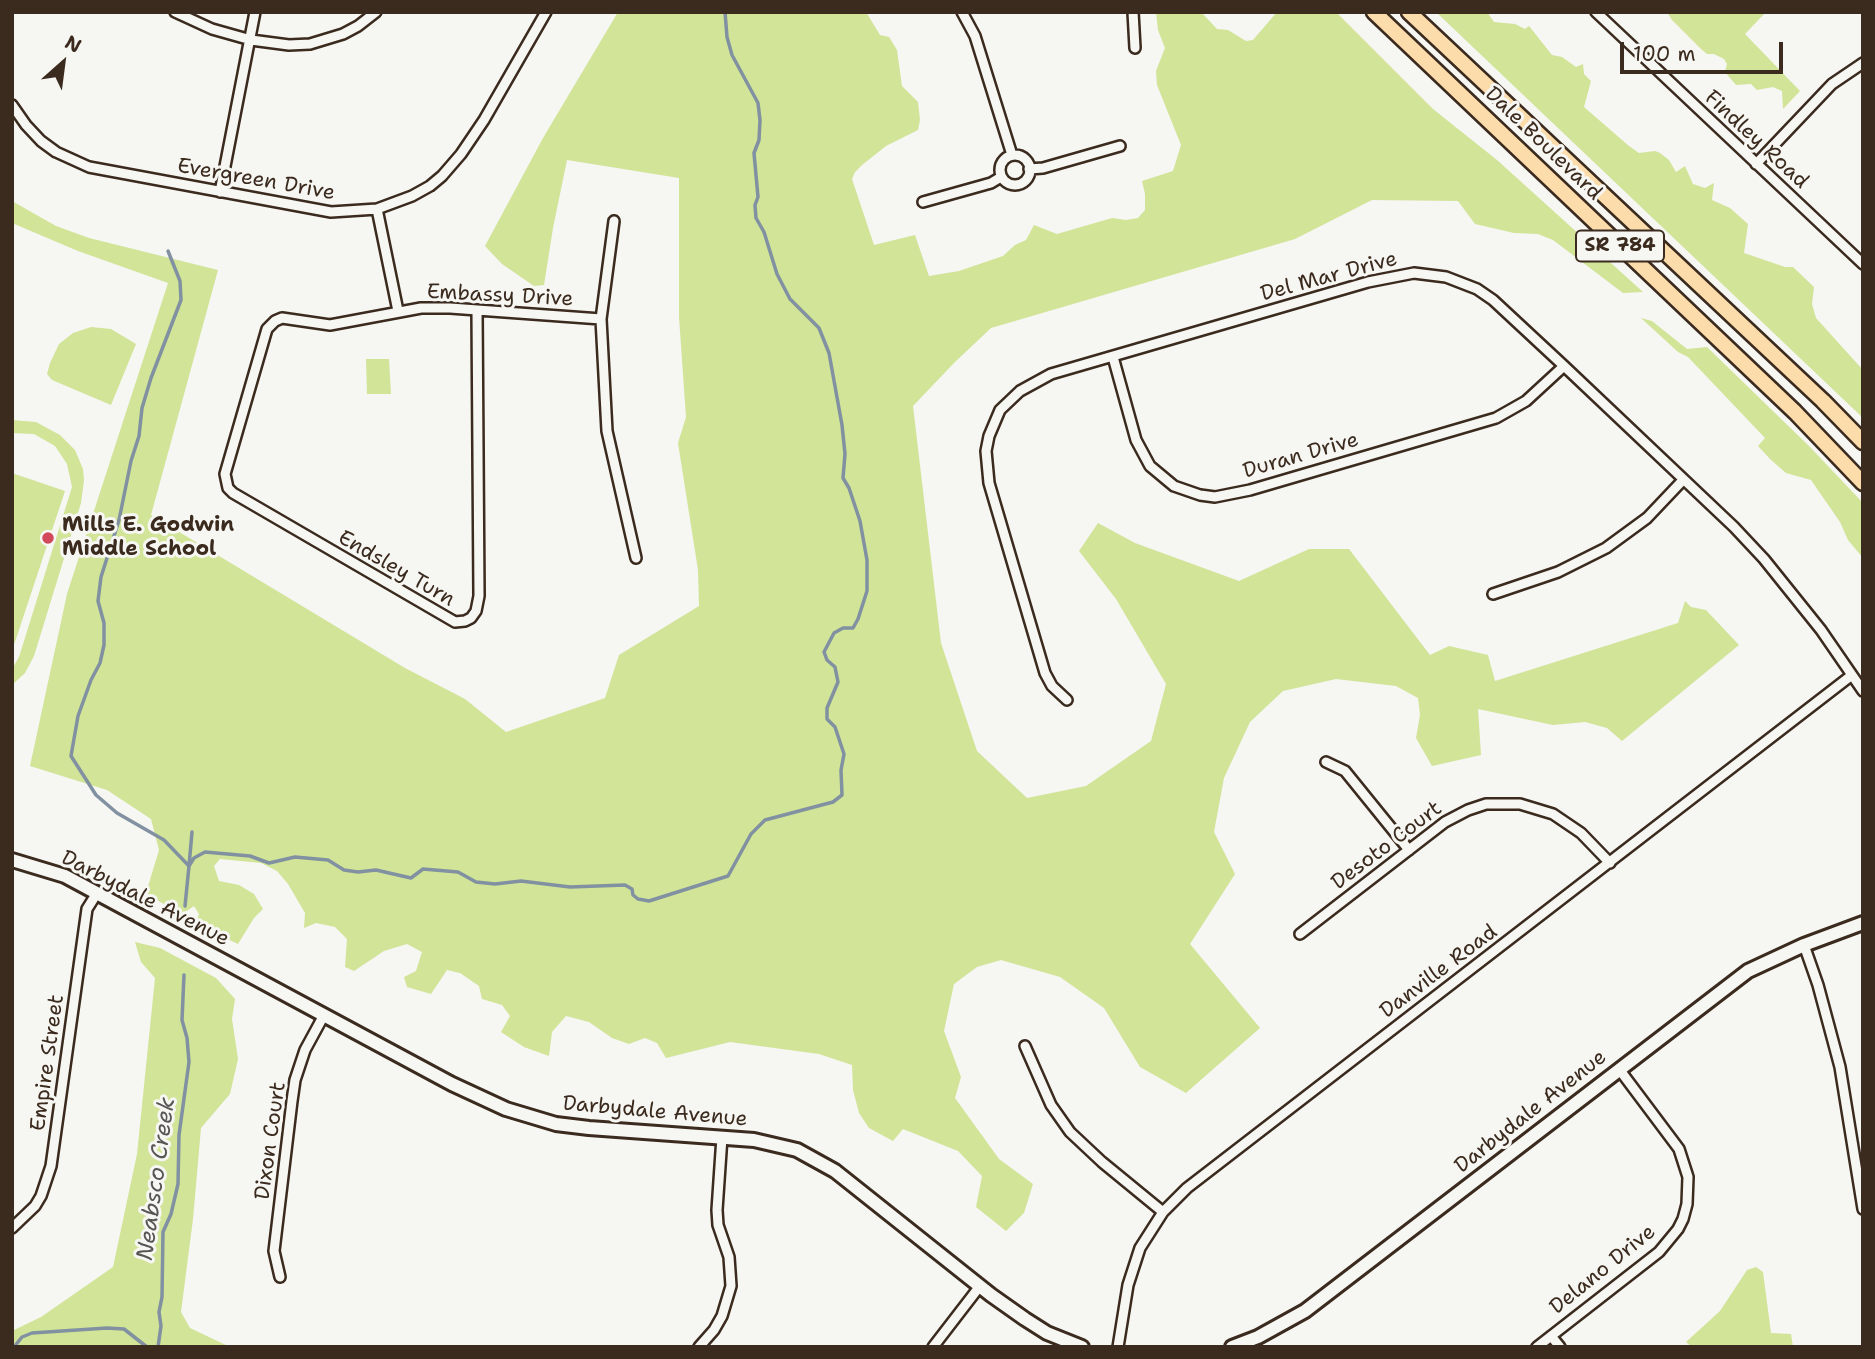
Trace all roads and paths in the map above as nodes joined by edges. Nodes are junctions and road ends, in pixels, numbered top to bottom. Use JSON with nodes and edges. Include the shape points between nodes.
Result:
{"nodes":[{"id":1,"x":175,"y":12,"type":"edge"},
{"id":2,"x":255,"y":12,"type":"edge"},
{"id":3,"x":376,"y":12,"type":"edge"},
{"id":4,"x":546,"y":12,"type":"edge"},
{"id":5,"x":962,"y":12,"type":"edge"},
{"id":6,"x":1133,"y":12,"type":"edge"},
{"id":7,"x":1374,"y":12,"type":"edge"},
{"id":8,"x":1409,"y":12,"type":"edge"},
{"id":9,"x":1596,"y":12,"type":"edge"},
{"id":10,"x":251,"y":40,"type":"junction"},
{"id":11,"x":1135,"y":48,"type":"dead end"},
{"id":12,"x":1863,"y":63,"type":"edge"},
{"id":13,"x":12,"y":105,"type":"edge"},
{"id":14,"x":1119,"y":146,"type":"dead end"},
{"id":15,"x":1012,"y":155,"type":"junction"},
{"id":16,"x":1756,"y":163,"type":"junction"},
{"id":17,"x":1030,"y":169,"type":"junction"},
{"id":18,"x":1001,"y":177,"type":"junction"},
{"id":19,"x":220,"y":192,"type":"junction"},
{"id":20,"x":923,"y":202,"type":"dead end"},
{"id":21,"x":377,"y":209,"type":"junction"},
{"id":22,"x":614,"y":221,"type":"dead end"},
{"id":23,"x":1863,"y":264,"type":"edge"},
{"id":24,"x":477,"y":310,"type":"junction"},
{"id":25,"x":398,"y":311,"type":"junction"},
{"id":26,"x":601,"y":319,"type":"junction"},
{"id":27,"x":275,"y":321,"type":"joint"},
{"id":28,"x":1113,"y":357,"type":"junction"},
{"id":29,"x":1564,"y":366,"type":"junction"},
{"id":30,"x":1863,"y":442,"type":"edge"},
{"id":31,"x":1683,"y":480,"type":"junction"},
{"id":32,"x":1863,"y":483,"type":"edge"},
{"id":33,"x":636,"y":558,"type":"dead end"},
{"id":34,"x":1493,"y":594,"type":"dead end"},
{"id":35,"x":1852,"y":675,"type":"junction"},
{"id":36,"x":1863,"y":691,"type":"edge"},
{"id":37,"x":1067,"y":701,"type":"dead end"},
{"id":38,"x":1326,"y":762,"type":"dead end"},
{"id":39,"x":1409,"y":850,"type":"junction"},
{"id":40,"x":12,"y":860,"type":"edge"},
{"id":41,"x":1610,"y":863,"type":"junction"},
{"id":42,"x":97,"y":893,"type":"junction"},
{"id":43,"x":1863,"y":923,"type":"edge"},
{"id":44,"x":1300,"y":934,"type":"dead end"},
{"id":45,"x":1804,"y":945,"type":"junction"},
{"id":46,"x":324,"y":1015,"type":"junction"},
{"id":47,"x":1025,"y":1046,"type":"dead end"},
{"id":48,"x":1619,"y":1069,"type":"junction"},
{"id":49,"x":722,"y":1138,"type":"junction"},
{"id":50,"x":1863,"y":1209,"type":"edge"},
{"id":51,"x":1163,"y":1212,"type":"junction"},
{"id":52,"x":12,"y":1228,"type":"edge"},
{"id":53,"x":280,"y":1277,"type":"dead end"},
{"id":54,"x":980,"y":1286,"type":"junction"},
{"id":55,"x":1551,"y":1336,"type":"junction"},
{"id":56,"x":1249,"y":1344,"type":"edge"},
{"id":57,"x":699,"y":1347,"type":"edge"},
{"id":58,"x":933,"y":1347,"type":"edge"},
{"id":59,"x":1082,"y":1347,"type":"edge"},
{"id":60,"x":1118,"y":1347,"type":"edge"},
{"id":61,"x":1232,"y":1347,"type":"edge"},
{"id":62,"x":1537,"y":1347,"type":"edge"},
{"id":63,"x":1560,"y":1347,"type":"edge"}],
"edges":[{"from":1,"to":10,"type":"street"},
{"from":2,"to":10,"type":"street"},
{"from":3,"to":10,"type":"street","via":[[359,26],[327,40],[289,45]]},
{"from":4,"to":21,"type":"street","name":"Evergreen Drive","via":[[461,154],[430,186]]},
{"from":5,"to":15,"type":"street","via":[[975,36]]},
{"from":6,"to":11,"type":"street"},
{"from":7,"to":32,"type":"main road","name":"Dale Boulevard","number":"SR 784","via":[[1795,412]]},
{"from":8,"to":30,"type":"main road","name":"Dale Boulevard","number":"SR 784"},
{"from":9,"to":16,"type":"street","name":"Findley Road"},
{"from":10,"to":19,"type":"street"},
{"from":12,"to":16,"type":"street","via":[[1832,84]]},
{"from":13,"to":19,"type":"street","name":"Evergreen Drive","via":[[41,141],[75,162]]},
{"from":14,"to":17,"type":"street"},
{"from":15,"to":17,"type":"street","via":[[1023,158]]},
{"from":15,"to":18,"type":"street","via":[[1001,164]]},
{"from":16,"to":23,"type":"street","name":"Findley Road"},
{"from":17,"to":18,"type":"street","via":[[1019,184],[1011,185]]},
{"from":18,"to":20,"type":"street"},
{"from":19,"to":21,"type":"street","name":"Evergreen Drive","via":[[331,212]]},
{"from":21,"to":25,"type":"street"},
{"from":22,"to":26,"type":"street"},
{"from":24,"to":25,"type":"street","name":"Embassy Drive"},
{"from":24,"to":26,"type":"street","name":"Embassy Drive"},
{"from":24,"to":27,"type":"street","name":"Endsley Turn","via":[[479,596],[474,614],[458,622],[451,622],[228,488],[228,462],[265,335]]},
{"from":25,"to":27,"type":"street","name":"Embassy Drive","via":[[330,325],[287,318]]},
{"from":26,"to":33,"type":"street","via":[[607,432]]},
{"from":28,"to":29,"type":"street","name":"Del Mar Drive","via":[[1368,282],[1414,273],[1446,277],[1477,289]]},
{"from":28,"to":29,"type":"street","name":"Duran Drive","via":[[1136,440],[1150,466],[1174,486],[1215,497],[1496,418],[1526,401]]},
{"from":28,"to":37,"type":"street","name":"Del Mar Drive","via":[[1051,374],[1020,391],[1000,410],[986,451],[989,482],[1045,673]]},
{"from":29,"to":31,"type":"street","name":"Del Mar Drive"},
{"from":31,"to":34,"type":"street","via":[[1647,518],[1606,548],[1558,572]]},
{"from":31,"to":35,"type":"street","name":"Del Mar Drive","via":[[1765,559]]},
{"from":35,"to":36,"type":"street","name":"Del Mar Drive"},
{"from":35,"to":41,"type":"street","name":"Danville Road"},
{"from":38,"to":39,"type":"street","via":[[1345,771]]},
{"from":39,"to":41,"type":"street","name":"Desoto Court","via":[[1457,814],[1486,804],[1507,803],[1537,808],[1568,822]]},
{"from":39,"to":44,"type":"street","name":"Desoto Court"},
{"from":40,"to":42,"type":"street","name":"Darbydale Avenue","via":[[65,876]]},
{"from":41,"to":51,"type":"street","name":"Danville Road","via":[[1207,1172]]},
{"from":42,"to":46,"type":"street","name":"Darbydale Avenue"},
{"from":42,"to":52,"type":"street","name":"Empire Street","via":[[87,909],[51,1166],[35,1206]]},
{"from":43,"to":45,"type":"street","name":"Darbydale Avenue"},
{"from":45,"to":48,"type":"street","name":"Darbydale Avenue","via":[[1736,979]]},
{"from":45,"to":50,"type":"street","via":[[1838,1056]]},
{"from":46,"to":49,"type":"street","name":"Darbydale Avenue","via":[[482,1099],[526,1116],[589,1128]]},
{"from":46,"to":53,"type":"street","name":"Dixon Court","via":[[295,1080],[274,1251]]},
{"from":47,"to":51,"type":"street","via":[[1051,1105],[1070,1132]]},
{"from":48,"to":55,"type":"street","name":"Delano Drive","via":[[1679,1149],[1688,1177],[1687,1204],[1678,1229],[1659,1252]]},
{"from":48,"to":56,"type":"street","name":"Darbydale Avenue","via":[[1305,1311]]},
{"from":49,"to":54,"type":"street","name":"Darbydale Avenue","via":[[774,1144],[817,1159]]},
{"from":49,"to":57,"type":"street","via":[[717,1210],[731,1286],[722,1316]]},
{"from":51,"to":60,"type":"street","name":"Danville Road","via":[[1132,1268]]},
{"from":54,"to":58,"type":"street"},
{"from":54,"to":59,"type":"street","name":"Darbydale Avenue","via":[[1036,1326]]},
{"from":55,"to":62,"type":"street","name":"Delano Drive"},
{"from":55,"to":63,"type":"street"},
{"from":56,"to":61,"type":"street","name":"Darbydale Avenue"}]}
